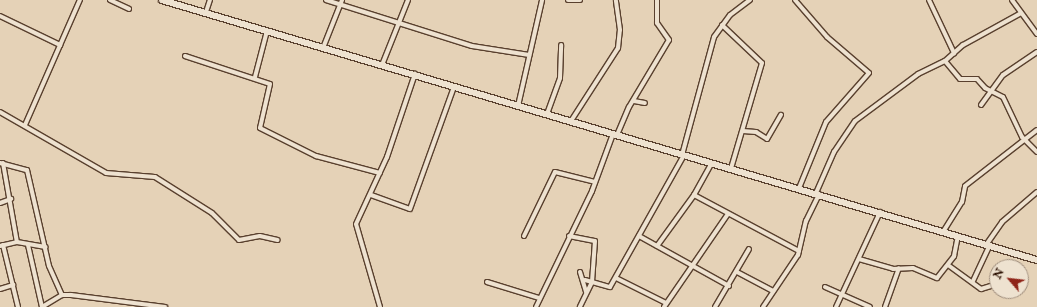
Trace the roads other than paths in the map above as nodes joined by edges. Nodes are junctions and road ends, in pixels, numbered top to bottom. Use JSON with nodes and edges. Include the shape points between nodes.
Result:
{"nodes":[{"id":1,"x":80,"y":0,"type":"edge"},
{"id":2,"x":110,"y":0,"type":"edge"},
{"id":3,"x":162,"y":0,"type":"edge"},
{"id":4,"x":210,"y":0,"type":"edge"},
{"id":5,"x":326,"y":0,"type":"edge"},
{"id":6,"x":342,"y":0,"type":"edge"},
{"id":7,"x":408,"y":0,"type":"edge"},
{"id":8,"x":542,"y":0,"type":"edge"},
{"id":9,"x":568,"y":0,"type":"edge"},
{"id":10,"x":580,"y":0,"type":"edge"},
{"id":11,"x":616,"y":0,"type":"edge"},
{"id":12,"x":657,"y":0,"type":"edge"},
{"id":13,"x":750,"y":0,"type":"edge"},
{"id":14,"x":795,"y":0,"type":"edge"},
{"id":15,"x":928,"y":0,"type":"edge"},
{"id":16,"x":1012,"y":0,"type":"edge"},
{"id":17,"x":340,"y":5,"type":"junction"},
{"id":18,"x":129,"y":9,"type":"dead end"},
{"id":19,"x":206,"y":12,"type":"junction"},
{"id":20,"x":1022,"y":13,"type":"junction"},
{"id":21,"x":0,"y":16,"type":"edge"},
{"id":22,"x":398,"y":24,"type":"junction"},
{"id":23,"x":722,"y":25,"type":"junction"},
{"id":24,"x":267,"y":31,"type":"junction"},
{"id":25,"x":1037,"y":34,"type":"edge"},
{"id":26,"x":60,"y":45,"type":"junction"},
{"id":27,"x":561,"y":45,"type":"dead end"},
{"id":28,"x":323,"y":48,"type":"junction"},
{"id":29,"x":1037,"y":52,"type":"edge"},
{"id":30,"x":954,"y":53,"type":"junction"},
{"id":31,"x":529,"y":54,"type":"junction"},
{"id":32,"x":185,"y":56,"type":"dead end"},
{"id":33,"x":945,"y":61,"type":"junction"},
{"id":34,"x":382,"y":65,"type":"junction"},
{"id":35,"x":415,"y":74,"type":"junction"},
{"id":36,"x":255,"y":77,"type":"junction"},
{"id":37,"x":454,"y":87,"type":"junction"},
{"id":38,"x":995,"y":90,"type":"junction"},
{"id":39,"x":634,"y":101,"type":"junction"},
{"id":40,"x":646,"y":103,"type":"dead end"},
{"id":41,"x":981,"y":105,"type":"dead end"},
{"id":42,"x":518,"y":106,"type":"junction"},
{"id":43,"x":0,"y":112,"type":"edge"},
{"id":44,"x":547,"y":114,"type":"junction"},
{"id":45,"x":781,"y":115,"type":"dead end"},
{"id":46,"x":571,"y":121,"type":"junction"},
{"id":47,"x":25,"y":125,"type":"junction"},
{"id":48,"x":1037,"y":130,"type":"edge"},
{"id":49,"x":743,"y":131,"type":"junction"},
{"id":50,"x":615,"y":134,"type":"junction"},
{"id":51,"x":1024,"y":139,"type":"junction"},
{"id":52,"x":1037,"y":152,"type":"edge"},
{"id":53,"x":683,"y":155,"type":"junction"},
{"id":54,"x":2,"y":163,"type":"edge"},
{"id":55,"x":710,"y":164,"type":"junction"},
{"id":56,"x":731,"y":168,"type":"junction"},
{"id":57,"x":380,"y":173,"type":"junction"},
{"id":58,"x":595,"y":182,"type":"junction"},
{"id":59,"x":799,"y":188,"type":"junction"},
{"id":60,"x":1037,"y":192,"type":"edge"},
{"id":61,"x":818,"y":193,"type":"junction"},
{"id":62,"x":371,"y":195,"type":"junction"},
{"id":63,"x":694,"y":195,"type":"junction"},
{"id":64,"x":11,"y":199,"type":"junction"},
{"id":65,"x":0,"y":203,"type":"edge"},
{"id":66,"x":880,"y":212,"type":"junction"},
{"id":67,"x":728,"y":214,"type":"junction"},
{"id":68,"x":943,"y":232,"type":"junction"},
{"id":69,"x":524,"y":236,"type":"dead end"},
{"id":70,"x":569,"y":236,"type":"junction"},
{"id":71,"x":638,"y":236,"type":"junction"},
{"id":72,"x":958,"y":236,"type":"junction"},
{"id":73,"x":278,"y":240,"type":"dead end"},
{"id":74,"x":17,"y":242,"type":"junction"},
{"id":75,"x":2,"y":245,"type":"edge"},
{"id":76,"x":28,"y":245,"type":"junction"},
{"id":77,"x":987,"y":245,"type":"junction"},
{"id":78,"x":657,"y":246,"type":"junction"},
{"id":79,"x":46,"y":247,"type":"junction"},
{"id":80,"x":749,"y":249,"type":"dead end"},
{"id":81,"x":799,"y":251,"type":"junction"},
{"id":82,"x":859,"y":259,"type":"junction"},
{"id":83,"x":1037,"y":260,"type":"edge"},
{"id":84,"x":948,"y":265,"type":"junction"},
{"id":85,"x":691,"y":266,"type":"junction"},
{"id":86,"x":899,"y":268,"type":"junction"},
{"id":87,"x":580,"y":272,"type":"dead end"},
{"id":88,"x":737,"y":272,"type":"junction"},
{"id":89,"x":616,"y":278,"type":"junction"},
{"id":90,"x":585,"y":280,"type":"junction"},
{"id":91,"x":973,"y":281,"type":"junction"},
{"id":92,"x":487,"y":282,"type":"dead end"},
{"id":93,"x":592,"y":282,"type":"junction"},
{"id":94,"x":13,"y":285,"type":"junction"},
{"id":95,"x":729,"y":286,"type":"junction"},
{"id":96,"x":989,"y":286,"type":"edge"},
{"id":97,"x":824,"y":287,"type":"dead end"},
{"id":98,"x":0,"y":289,"type":"edge"},
{"id":99,"x":773,"y":291,"type":"junction"},
{"id":100,"x":586,"y":293,"type":"junction"},
{"id":101,"x":62,"y":295,"type":"junction"},
{"id":102,"x":842,"y":296,"type":"junction"},
{"id":103,"x":539,"y":298,"type":"junction"},
{"id":104,"x":135,"y":305,"type":"edge"},
{"id":105,"x":665,"y":305,"type":"edge"},
{"id":106,"x":18,"y":307,"type":"edge"},
{"id":107,"x":42,"y":307,"type":"edge"},
{"id":108,"x":165,"y":307,"type":"edge"},
{"id":109,"x":380,"y":307,"type":"edge"},
{"id":110,"x":536,"y":307,"type":"edge"},
{"id":111,"x":580,"y":307,"type":"edge"},
{"id":112,"x":714,"y":307,"type":"edge"},
{"id":113,"x":763,"y":307,"type":"edge"},
{"id":114,"x":836,"y":307,"type":"edge"},
{"id":115,"x":870,"y":307,"type":"edge"},
{"id":116,"x":885,"y":307,"type":"edge"}],
"edges":[{"from":1,"to":26,"type":"street"},
{"from":2,"to":18,"type":"street"},
{"from":3,"to":19,"type":"main road"},
{"from":4,"to":19,"type":"street"},
{"from":5,"to":17,"type":"street"},
{"from":6,"to":17,"type":"street"},
{"from":7,"to":22,"type":"street"},
{"from":8,"to":31,"type":"street"},
{"from":9,"to":10,"type":"street"},
{"from":11,"to":46,"type":"street","via":[[620,30],[618,48]]},
{"from":12,"to":39,"type":"street","via":[[658,23],[669,40]]},
{"from":13,"to":23,"type":"street"},
{"from":14,"to":59,"type":"street","via":[[827,37],[869,73],[826,122]]},
{"from":15,"to":30,"type":"street"},
{"from":16,"to":20,"type":"street"},
{"from":17,"to":22,"type":"street"},
{"from":17,"to":28,"type":"street"},
{"from":19,"to":24,"type":"main road"},
{"from":20,"to":25,"type":"street"},
{"from":20,"to":30,"type":"street"},
{"from":21,"to":26,"type":"street"},
{"from":22,"to":31,"type":"street","via":[[472,46]]},
{"from":22,"to":34,"type":"street"},
{"from":23,"to":49,"type":"street","via":[[762,63]]},
{"from":23,"to":53,"type":"street","via":[[714,37]]},
{"from":24,"to":28,"type":"main road"},
{"from":24,"to":36,"type":"street"},
{"from":26,"to":47,"type":"street"},
{"from":27,"to":44,"type":"street","via":[[560,78]]},
{"from":28,"to":34,"type":"main road"},
{"from":29,"to":38,"type":"street","via":[[1009,70]]},
{"from":30,"to":33,"type":"street"},
{"from":31,"to":42,"type":"street"},
{"from":32,"to":36,"type":"street"},
{"from":33,"to":38,"type":"street","via":[[960,79],[974,78],[985,88]]},
{"from":33,"to":61,"type":"street","via":[[918,74],[855,121],[834,152]]},
{"from":34,"to":35,"type":"main road"},
{"from":35,"to":37,"type":"main road"},
{"from":35,"to":57,"type":"street"},
{"from":36,"to":57,"type":"street","via":[[270,84],[271,89],[260,128],[316,156]]},
{"from":37,"to":42,"type":"main road"},
{"from":37,"to":62,"type":"street","via":[[410,209]]},
{"from":38,"to":41,"type":"street"},
{"from":38,"to":51,"type":"street","via":[[1005,98]]},
{"from":39,"to":40,"type":"street"},
{"from":39,"to":50,"type":"street"},
{"from":42,"to":44,"type":"main road"},
{"from":43,"to":47,"type":"street"},
{"from":44,"to":46,"type":"main road"},
{"from":45,"to":49,"type":"street","via":[[767,139],[756,132]]},
{"from":46,"to":50,"type":"main road"},
{"from":47,"to":73,"type":"street","via":[[112,176],[141,174],[155,177],[212,213],[239,240],[260,236]]},
{"from":48,"to":51,"type":"street"},
{"from":49,"to":56,"type":"street"},
{"from":50,"to":53,"type":"main road"},
{"from":50,"to":58,"type":"street"},
{"from":51,"to":52,"type":"street"},
{"from":51,"to":68,"type":"street","via":[[1008,156],[982,171],[965,186],[962,202]]},
{"from":53,"to":55,"type":"main road"},
{"from":53,"to":71,"type":"street"},
{"from":54,"to":64,"type":"street"},
{"from":54,"to":79,"type":"street","via":[[27,170]]},
{"from":55,"to":56,"type":"main road"},
{"from":55,"to":63,"type":"street"},
{"from":56,"to":59,"type":"main road"},
{"from":57,"to":62,"type":"street"},
{"from":58,"to":69,"type":"street","via":[[555,172]]},
{"from":58,"to":70,"type":"street"},
{"from":59,"to":61,"type":"main road"},
{"from":60,"to":77,"type":"street","via":[[1002,222]]},
{"from":61,"to":66,"type":"main road"},
{"from":61,"to":81,"type":"street","via":[[806,221]]},
{"from":62,"to":109,"type":"street","via":[[359,214],[357,231]]},
{"from":63,"to":67,"type":"street"},
{"from":63,"to":78,"type":"street"},
{"from":64,"to":65,"type":"street"},
{"from":64,"to":74,"type":"street"},
{"from":66,"to":68,"type":"main road"},
{"from":66,"to":82,"type":"street"},
{"from":67,"to":81,"type":"street"},
{"from":67,"to":85,"type":"street"},
{"from":68,"to":72,"type":"main road"},
{"from":70,"to":93,"type":"street","via":[[595,241]]},
{"from":70,"to":103,"type":"street"},
{"from":71,"to":78,"type":"street"},
{"from":71,"to":89,"type":"street"},
{"from":72,"to":77,"type":"main road"},
{"from":72,"to":84,"type":"street"},
{"from":74,"to":75,"type":"street"},
{"from":74,"to":76,"type":"street"},
{"from":75,"to":94,"type":"street"},
{"from":76,"to":79,"type":"street"},
{"from":76,"to":107,"type":"street"},
{"from":77,"to":83,"type":"main road"},
{"from":77,"to":91,"type":"street"},
{"from":78,"to":85,"type":"street"},
{"from":79,"to":101,"type":"street","via":[[49,266]]},
{"from":80,"to":88,"type":"street"},
{"from":81,"to":99,"type":"street"},
{"from":82,"to":86,"type":"street"},
{"from":82,"to":102,"type":"street"},
{"from":84,"to":86,"type":"street","via":[[935,278],[913,268]]},
{"from":84,"to":91,"type":"street"},
{"from":85,"to":95,"type":"street"},
{"from":85,"to":105,"type":"street"},
{"from":86,"to":116,"type":"street"},
{"from":87,"to":90,"type":"street"},
{"from":88,"to":95,"type":"street"},
{"from":88,"to":99,"type":"street"},
{"from":89,"to":93,"type":"street","via":[[610,286]]},
{"from":89,"to":105,"type":"street"},
{"from":90,"to":93,"type":"street"},
{"from":90,"to":100,"type":"street"},
{"from":91,"to":96,"type":"street","via":[[981,289]]},
{"from":92,"to":103,"type":"street"},
{"from":93,"to":100,"type":"street"},
{"from":94,"to":98,"type":"street"},
{"from":94,"to":106,"type":"street"},
{"from":95,"to":112,"type":"street"},
{"from":97,"to":102,"type":"street"},
{"from":99,"to":113,"type":"street"},
{"from":100,"to":111,"type":"street"},
{"from":101,"to":104,"type":"street"},
{"from":101,"to":107,"type":"street"},
{"from":102,"to":114,"type":"street"},
{"from":102,"to":115,"type":"street"},
{"from":103,"to":110,"type":"street"},
{"from":104,"to":108,"type":"street"}]}
